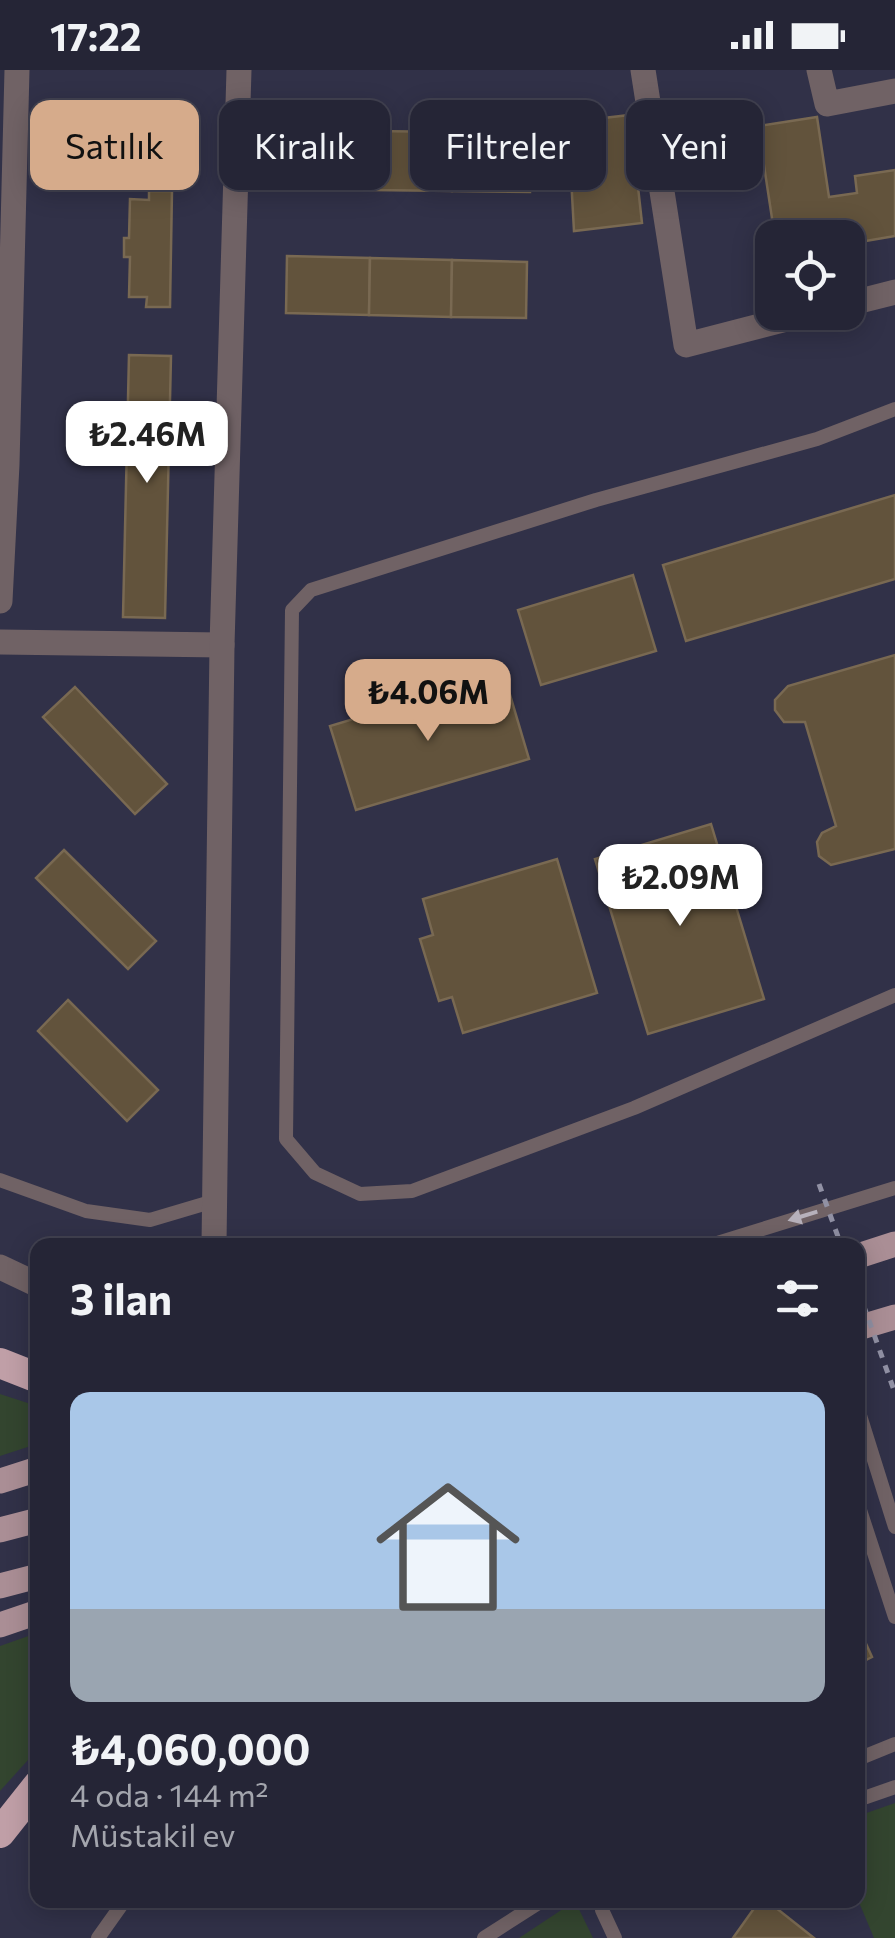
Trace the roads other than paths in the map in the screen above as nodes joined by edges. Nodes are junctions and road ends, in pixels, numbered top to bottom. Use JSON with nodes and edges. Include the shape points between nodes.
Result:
{"nodes":[{"id":1,"x":17,"y":70,"type":"edge"},
{"id":2,"x":239,"y":70,"type":"edge"},
{"id":3,"x":643,"y":70,"type":"edge"},
{"id":4,"x":819,"y":70,"type":"edge"},
{"id":5,"x":895,"y":91,"type":"edge"},
{"id":6,"x":895,"y":292,"type":"edge"},
{"id":7,"x":865,"y":300,"type":"edge"},
{"id":8,"x":755,"y":327,"type":"edge"},
{"id":9,"x":895,"y":408,"type":"edge"},
{"id":10,"x":4,"y":464,"type":"edge"},
{"id":11,"x":0,"y":602,"type":"edge"},
{"id":12,"x":0,"y":642,"type":"edge"},
{"id":13,"x":222,"y":645,"type":"junction"},
{"id":14,"x":895,"y":995,"type":"edge"},
{"id":15,"x":0,"y":1180,"type":"edge"},
{"id":16,"x":895,"y":1188,"type":"edge"},
{"id":17,"x":214,"y":1201,"type":"junction"},
{"id":18,"x":214,"y":1238,"type":"edge"},
{"id":19,"x":734,"y":1238,"type":"edge"},
{"id":20,"x":895,"y":1244,"type":"edge"},
{"id":21,"x":865,"y":1254,"type":"edge"},
{"id":22,"x":0,"y":1267,"type":"edge"},
{"id":23,"x":30,"y":1281,"type":"edge"},
{"id":24,"x":895,"y":1317,"type":"edge"},
{"id":25,"x":865,"y":1326,"type":"edge"},
{"id":26,"x":0,"y":1364,"type":"edge"},
{"id":27,"x":30,"y":1375,"type":"edge"},
{"id":28,"x":865,"y":1431,"type":"edge"},
{"id":29,"x":30,"y":1471,"type":"edge"},
{"id":30,"x":0,"y":1480,"type":"edge"},
{"id":31,"x":30,"y":1522,"type":"edge"},
{"id":32,"x":865,"y":1525,"type":"edge"},
{"id":33,"x":895,"y":1527,"type":"edge"},
{"id":34,"x":0,"y":1530,"type":"edge"},
{"id":35,"x":30,"y":1578,"type":"edge"},
{"id":36,"x":0,"y":1586,"type":"edge"},
{"id":37,"x":30,"y":1615,"type":"edge"},
{"id":38,"x":895,"y":1617,"type":"edge"},
{"id":39,"x":0,"y":1625,"type":"edge"},
{"id":40,"x":895,"y":1744,"type":"edge"},
{"id":41,"x":865,"y":1756,"type":"edge"},
{"id":42,"x":895,"y":1787,"type":"edge"},
{"id":43,"x":30,"y":1795,"type":"edge"},
{"id":44,"x":865,"y":1798,"type":"edge"},
{"id":45,"x":0,"y":1833,"type":"edge"},
{"id":46,"x":119,"y":1908,"type":"edge"},
{"id":47,"x":529,"y":1908,"type":"edge"},
{"id":48,"x":602,"y":1908,"type":"edge"},
{"id":49,"x":98,"y":1938,"type":"edge"},
{"id":50,"x":484,"y":1938,"type":"edge"},
{"id":51,"x":615,"y":1938,"type":"edge"}],
"edges":[{"from":1,"to":10,"type":"street"},
{"from":2,"to":13,"type":"street"},
{"from":3,"to":8,"type":"street","via":[[686,345]]},
{"from":4,"to":5,"type":"street","via":[[828,104]]},
{"from":6,"to":7,"type":"street"},
{"from":9,"to":14,"type":"lane","via":[[817,439],[311,590],[292,610],[286,1139],[315,1173],[360,1194],[412,1191],[634,1108]]},
{"from":10,"to":11,"type":"street"},
{"from":12,"to":13,"type":"street"},
{"from":13,"to":17,"type":"street"},
{"from":15,"to":17,"type":"lane","via":[[86,1211],[150,1220]]},
{"from":16,"to":19,"type":"lane","one_way":true},
{"from":17,"to":18,"type":"street"},
{"from":20,"to":21,"type":"main road"},
{"from":22,"to":23,"type":"street"},
{"from":24,"to":25,"type":"main road"},
{"from":26,"to":27,"type":"highway"},
{"from":28,"to":33,"type":"lane"},
{"from":29,"to":30,"type":"main road"},
{"from":31,"to":34,"type":"main road"},
{"from":32,"to":38,"type":"lane"},
{"from":35,"to":36,"type":"main road"},
{"from":37,"to":39,"type":"main road"},
{"from":40,"to":41,"type":"lane"},
{"from":42,"to":44,"type":"lane"},
{"from":43,"to":45,"type":"highway"},
{"from":46,"to":49,"type":"lane"},
{"from":47,"to":50,"type":"lane"},
{"from":48,"to":51,"type":"lane"}]}
